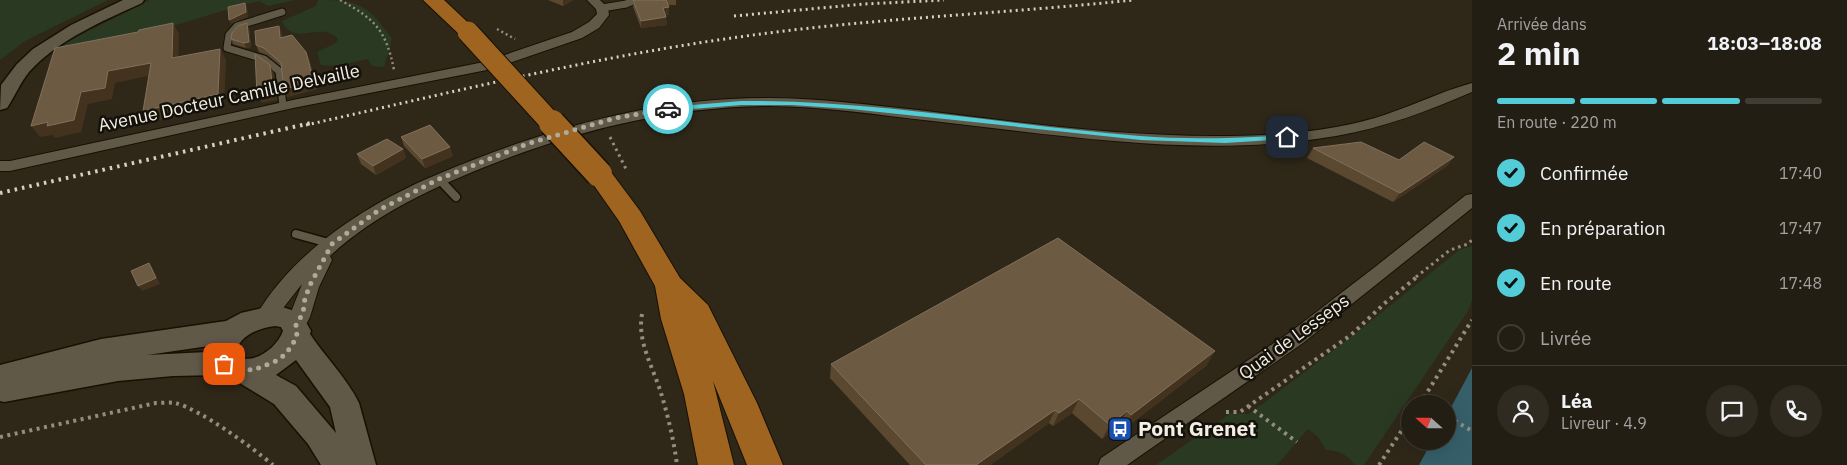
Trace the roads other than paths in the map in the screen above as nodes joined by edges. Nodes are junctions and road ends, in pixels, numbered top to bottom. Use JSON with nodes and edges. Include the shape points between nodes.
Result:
{"nodes":[{"id":1,"x":136,"y":0,"type":"edge"},
{"id":2,"x":433,"y":0,"type":"edge"},
{"id":3,"x":635,"y":0,"type":"edge"},
{"id":4,"x":598,"y":4,"type":"edge"},
{"id":5,"x":282,"y":12,"type":"dead end"},
{"id":6,"x":1472,"y":87,"type":"edge"},
{"id":7,"x":0,"y":104,"type":"edge"},
{"id":8,"x":284,"y":106,"type":"junction"},
{"id":9,"x":0,"y":166,"type":"edge"},
{"id":10,"x":439,"y":179,"type":"junction"},
{"id":11,"x":456,"y":196,"type":"dead end"},
{"id":12,"x":1472,"y":199,"type":"edge"},
{"id":13,"x":296,"y":234,"type":"dead end"},
{"id":14,"x":332,"y":244,"type":"junction"},
{"id":15,"x":670,"y":286,"type":"junction"},
{"id":16,"x":266,"y":316,"type":"junction"},
{"id":17,"x":234,"y":331,"type":"junction"},
{"id":18,"x":296,"y":331,"type":"junction"},
{"id":19,"x":233,"y":367,"type":"junction"},
{"id":20,"x":0,"y":377,"type":"edge"},
{"id":21,"x":0,"y":391,"type":"edge"},
{"id":22,"x":339,"y":465,"type":"edge"},
{"id":23,"x":360,"y":465,"type":"edge"},
{"id":24,"x":716,"y":465,"type":"edge"},
{"id":25,"x":765,"y":465,"type":"edge"},
{"id":26,"x":1110,"y":465,"type":"edge"}],
"edges":[{"from":1,"to":7,"type":"street","via":[[81,26],[44,50],[12,81]]},
{"from":2,"to":15,"type":"main road","bridge":true,"via":[[609,172],[630,217]]},
{"from":3,"to":4,"type":"lane","via":[[626,4]]},
{"from":4,"to":8,"type":"street","name":"Avenue Docteur Camille Delvaille","via":[[602,15],[578,36],[508,60]]},
{"from":5,"to":8,"type":"lane","via":[[237,26],[229,35],[227,48],[264,59],[279,71]]},
{"from":6,"to":10,"type":"street","via":[[1384,120],[1351,128],[1310,135],[1225,141],[1141,138],[808,104],[766,102],[698,106],[643,113],[586,126],[527,144]]},
{"from":8,"to":9,"type":"street","name":"Avenue Docteur Camille Delvaille"},
{"from":10,"to":11,"type":"lane"},
{"from":10,"to":14,"type":"street","via":[[379,210]]},
{"from":12,"to":26,"type":"street","name":"Quai de Lesseps","via":[[1296,338]]},
{"from":13,"to":14,"type":"lane"},
{"from":14,"to":16,"type":"street","via":[[274,303]]},
{"from":14,"to":18,"type":"street","via":[[311,283]]},
{"from":15,"to":24,"type":"main road","via":[[676,319],[701,394]]},
{"from":15,"to":25,"type":"main road","via":[[697,313]]},
{"from":16,"to":17,"type":"main road"},
{"from":16,"to":18,"type":"main road","via":[[285,317]]},
{"from":17,"to":19,"type":"main road","via":[[226,339],[221,357]]},
{"from":17,"to":20,"type":"main road","via":[[100,350]]},
{"from":18,"to":19,"type":"main road","via":[[286,354],[276,361],[254,370]]},
{"from":18,"to":23,"type":"main road","via":[[344,403]]},
{"from":19,"to":21,"type":"main road","via":[[172,364],[118,369]]},
{"from":19,"to":22,"type":"main road","via":[[285,395],[319,434]]}]}
